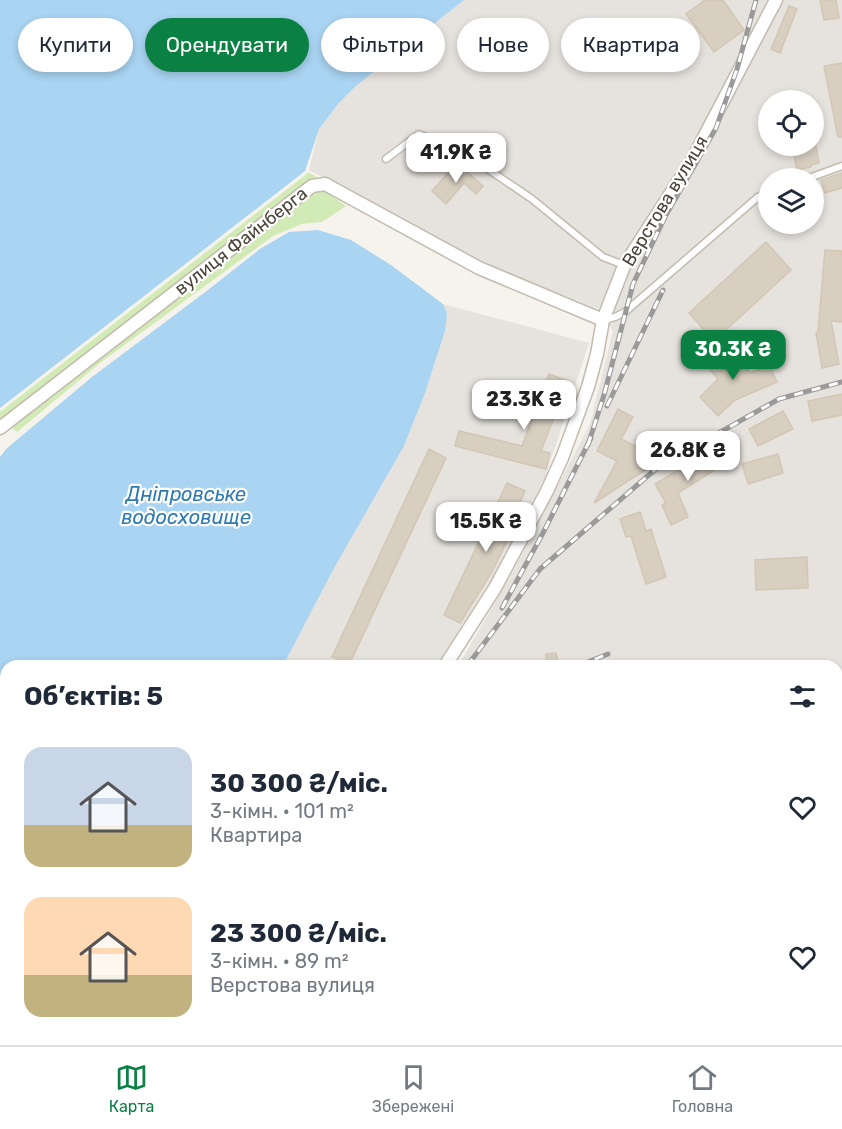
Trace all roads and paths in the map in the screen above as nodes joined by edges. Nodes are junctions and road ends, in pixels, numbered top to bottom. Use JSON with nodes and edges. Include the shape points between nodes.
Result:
{"nodes":[{"id":1,"x":776,"y":0,"type":"edge"},
{"id":2,"x":386,"y":159,"type":"dead end"},
{"id":3,"x":842,"y":166,"type":"edge"},
{"id":4,"x":824,"y":173,"type":"edge"},
{"id":5,"x":758,"y":197,"type":"edge"},
{"id":6,"x":624,"y":266,"type":"junction"},
{"id":7,"x":603,"y":320,"type":"junction"},
{"id":8,"x":0,"y":428,"type":"edge"},
{"id":9,"x":449,"y":660,"type":"edge"}],
"edges":[{"from":1,"to":6,"type":"street","name":"Верстова вулиця","via":[[691,162]]},
{"from":2,"to":6,"type":"lane","via":[[419,134],[450,147],[532,199],[603,257]]},
{"from":3,"to":4,"type":"lane"},
{"from":5,"to":7,"type":"lane","via":[[625,312]]},
{"from":6,"to":7,"type":"street","name":"Верстова вулиця"},
{"from":7,"to":8,"type":"street","name":"вулиця Файнберга","via":[[479,268],[325,184],[312,186]]},
{"from":7,"to":9,"type":"street","name":"Верстова вулиця","via":[[588,387],[562,458],[495,588]]}]}
